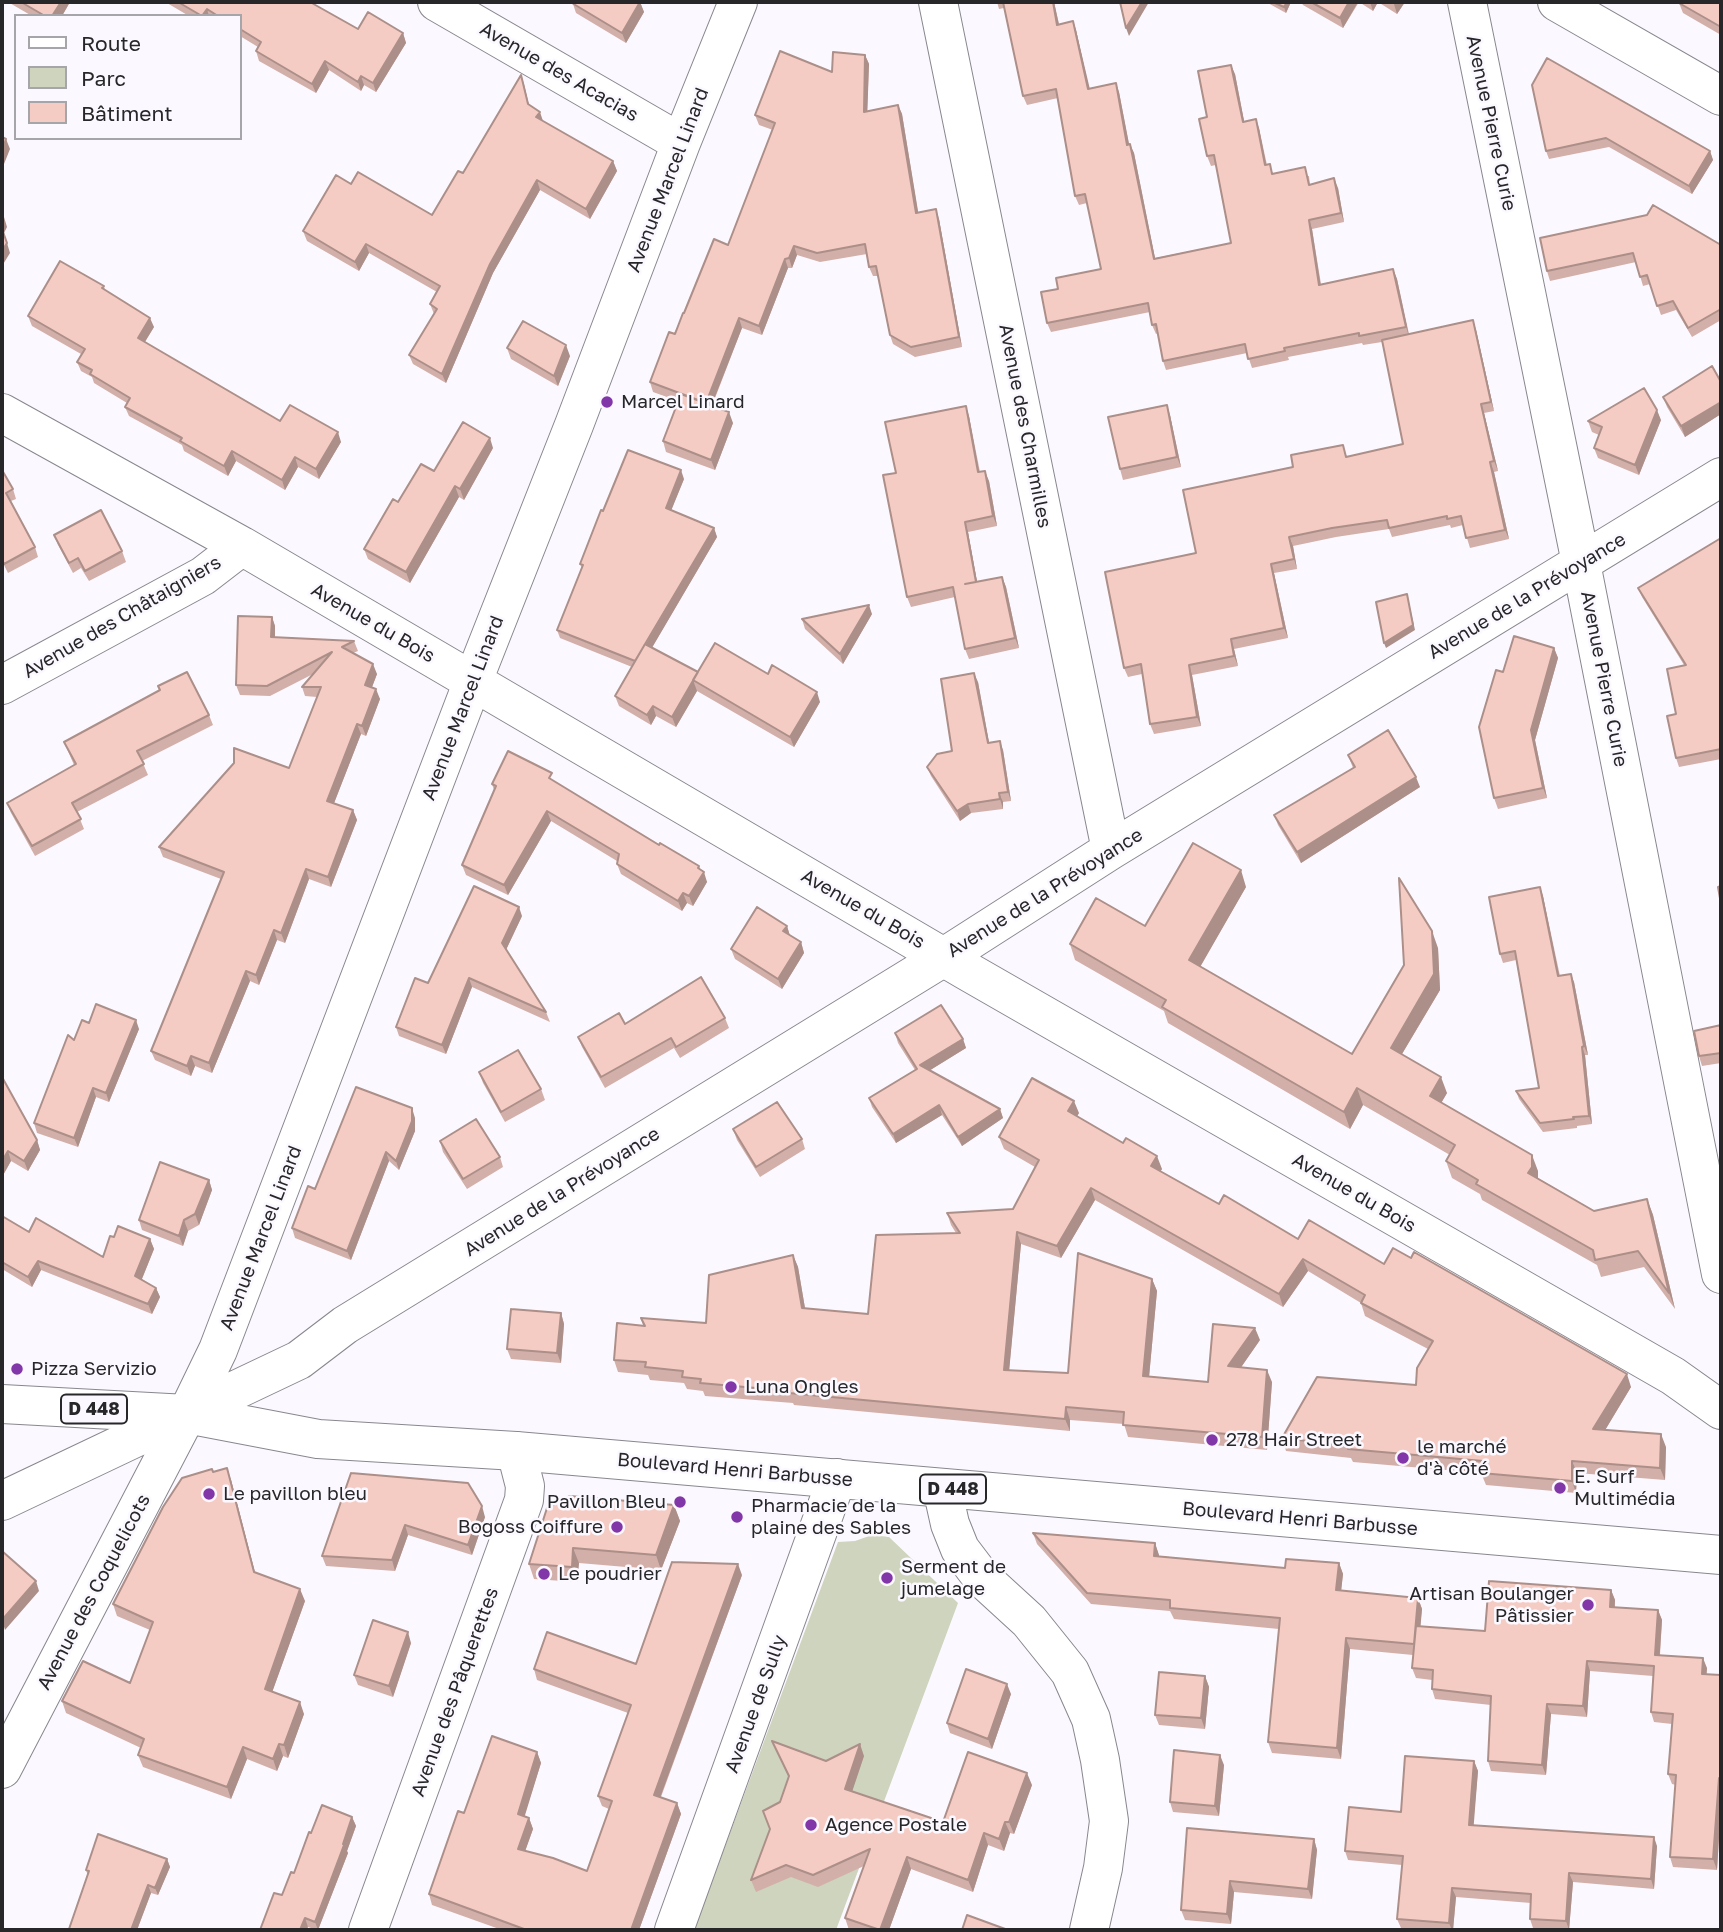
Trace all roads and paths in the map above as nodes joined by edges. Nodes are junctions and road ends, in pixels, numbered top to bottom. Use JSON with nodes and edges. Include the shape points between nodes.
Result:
{"nodes":[{"id":1,"x":437,"y":2,"type":"edge"},
{"id":2,"x":738,"y":2,"type":"edge"},
{"id":3,"x":939,"y":2,"type":"edge"},
{"id":4,"x":1466,"y":2,"type":"edge"},
{"id":5,"x":1557,"y":2,"type":"edge"},
{"id":6,"x":1721,"y":96,"type":"edge"},
{"id":7,"x":681,"y":143,"type":"junction"},
{"id":8,"x":2,"y":413,"type":"edge"},
{"id":9,"x":1721,"y":477,"type":"edge"},
{"id":10,"x":242,"y":546,"type":"junction"},
{"id":11,"x":1581,"y":563,"type":"junction"},
{"id":12,"x":473,"y":681,"type":"junction"},
{"id":13,"x":2,"y":685,"type":"edge"},
{"id":14,"x":1111,"y":850,"type":"junction"},
{"id":15,"x":944,"y":957,"type":"junction"},
{"id":16,"x":1721,"y":1274,"type":"edge"},
{"id":17,"x":2,"y":1404,"type":"edge"},
{"id":18,"x":1721,"y":1410,"type":"edge"},
{"id":19,"x":187,"y":1414,"type":"junction"},
{"id":20,"x":516,"y":1451,"type":"junction"},
{"id":21,"x":837,"y":1478,"type":"junction"},
{"id":22,"x":942,"y":1488,"type":"junction"},
{"id":23,"x":2,"y":1501,"type":"edge"},
{"id":24,"x":1721,"y":1555,"type":"edge"},
{"id":25,"x":2,"y":1769,"type":"edge"},
{"id":26,"x":368,"y":1930,"type":"edge"},
{"id":27,"x":674,"y":1930,"type":"edge"},
{"id":28,"x":1088,"y":1930,"type":"edge"}],
"edges":[{"from":1,"to":7,"type":"street","name":"Avenue des Acacias"},
{"from":2,"to":7,"type":"street","name":"Avenue Marcel Linard"},
{"from":3,"to":14,"type":"street","name":"Avenue des Charmilles"},
{"from":4,"to":11,"type":"street","name":"Avenue Pierre Curie"},
{"from":5,"to":6,"type":"street"},
{"from":7,"to":12,"type":"street","name":"Avenue Marcel Linard"},
{"from":8,"to":10,"type":"street","name":"Avenue du Bois"},
{"from":9,"to":11,"type":"street","name":"Avenue de la Prévoyance"},
{"from":10,"to":12,"type":"street","name":"Avenue du Bois"},
{"from":10,"to":13,"type":"street","name":"Avenue des Châtaigniers","via":[[203,576]]},
{"from":11,"to":14,"type":"street","name":"Avenue de la Prévoyance"},
{"from":11,"to":16,"type":"street","name":"Avenue Pierre Curie"},
{"from":12,"to":15,"type":"street","name":"Avenue du Bois"},
{"from":12,"to":19,"type":"street","name":"Avenue Marcel Linard","via":[[218,1350]]},
{"from":14,"to":15,"type":"street","name":"Avenue de la Prévoyance"},
{"from":15,"to":18,"type":"street","name":"Avenue du Bois","via":[[1673,1376]]},
{"from":15,"to":19,"type":"street","name":"Avenue de la Prévoyance","via":[[345,1325],[299,1360]]},
{"from":17,"to":19,"type":"street","name":"Boulevard Henri Barbusse","number":"D 448"},
{"from":19,"to":20,"type":"street","name":"Boulevard Henri Barbusse","number":"D 448","via":[[317,1439]]},
{"from":19,"to":23,"type":"street","name":"Avenue de la Prévoyance"},
{"from":19,"to":25,"type":"street","name":"Avenue des Coquelicots"},
{"from":20,"to":21,"type":"street","name":"Boulevard Henri Barbusse","number":"D 448"},
{"from":20,"to":26,"type":"street","name":"Avenue des Pâquerettes","via":[[524,1500]]},
{"from":21,"to":22,"type":"street","name":"Boulevard Henri Barbusse","number":"D 448"},
{"from":21,"to":27,"type":"street","name":"Avenue de Sully"},
{"from":22,"to":24,"type":"street","name":"Boulevard Henri Barbusse","number":"D 448"},
{"from":22,"to":28,"type":"street","via":[[960,1549],[1070,1672],[1091,1719],[1110,1821]]}]}
